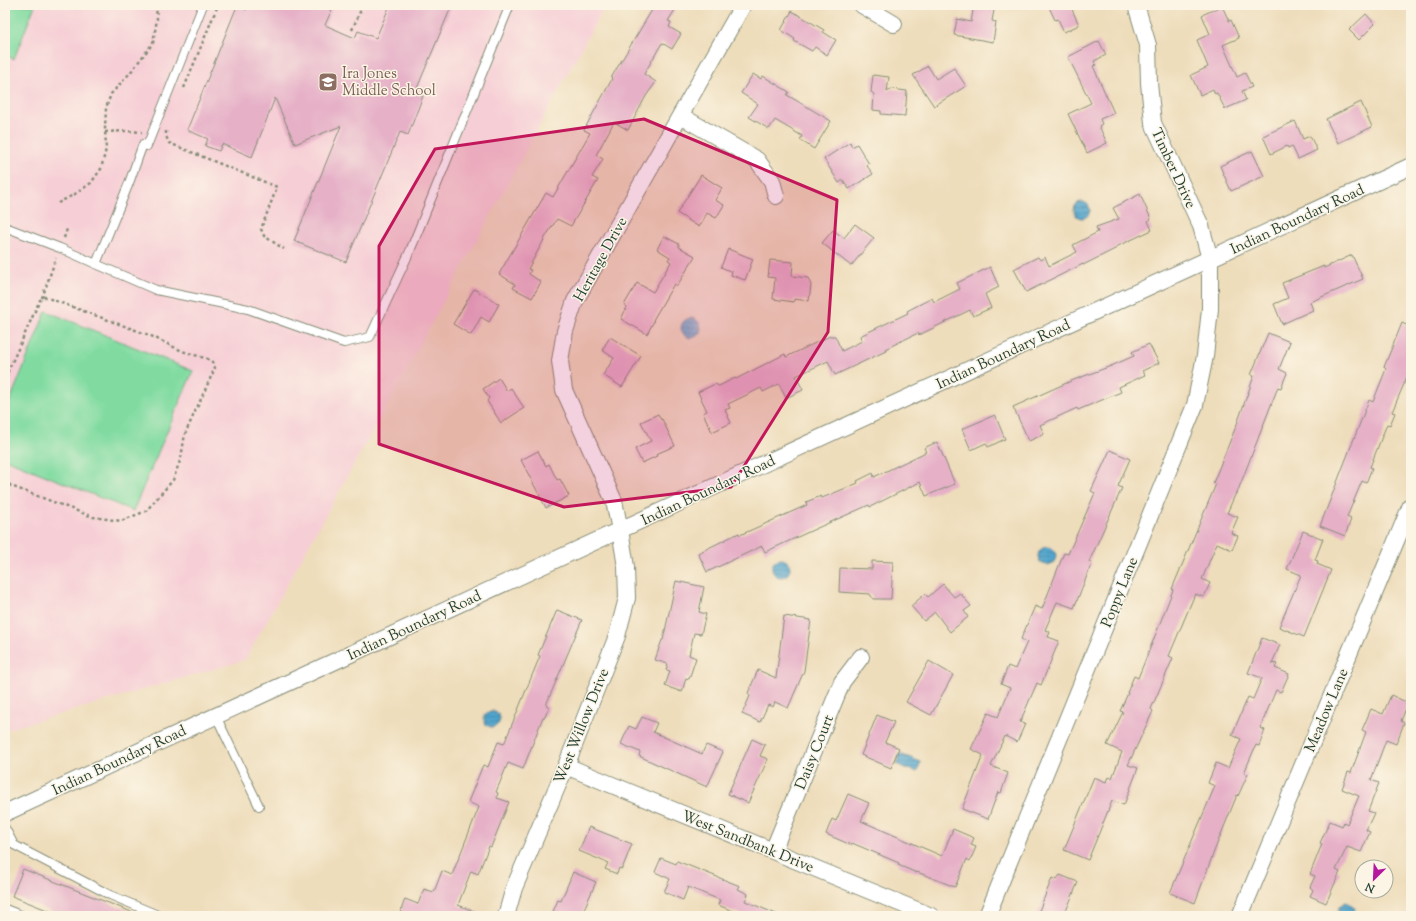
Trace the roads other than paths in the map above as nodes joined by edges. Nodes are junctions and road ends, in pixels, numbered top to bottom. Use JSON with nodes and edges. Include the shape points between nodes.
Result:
{"nodes":[{"id":1,"x":203,"y":5,"type":"edge"},
{"id":2,"x":510,"y":5,"type":"edge"},
{"id":3,"x":743,"y":5,"type":"edge"},
{"id":4,"x":862,"y":5,"type":"edge"},
{"id":5,"x":1136,"y":5,"type":"edge"},
{"id":6,"x":894,"y":24,"type":"dead end"},
{"id":7,"x":681,"y":116,"type":"junction"},
{"id":8,"x":1411,"y":166,"type":"edge"},
{"id":9,"x":776,"y":196,"type":"dead end"},
{"id":10,"x":5,"y":227,"type":"edge"},
{"id":11,"x":1210,"y":259,"type":"junction"},
{"id":12,"x":96,"y":264,"type":"junction"},
{"id":13,"x":1411,"y":505,"type":"edge"},
{"id":14,"x":620,"y":530,"type":"junction"},
{"id":15,"x":861,"y":656,"type":"dead end"},
{"id":16,"x":216,"y":716,"type":"junction"},
{"id":17,"x":566,"y":766,"type":"junction"},
{"id":18,"x":259,"y":806,"type":"dead end"},
{"id":19,"x":5,"y":813,"type":"edge"},
{"id":20,"x":5,"y":828,"type":"edge"},
{"id":21,"x":774,"y":851,"type":"junction"},
{"id":22,"x":5,"y":909,"type":"edge"},
{"id":23,"x":23,"y":916,"type":"edge"},
{"id":24,"x":157,"y":916,"type":"edge"},
{"id":25,"x":506,"y":916,"type":"edge"},
{"id":26,"x":931,"y":916,"type":"edge"},
{"id":27,"x":987,"y":916,"type":"edge"},
{"id":28,"x":1240,"y":916,"type":"edge"}],
"edges":[{"from":1,"to":12,"type":"lane"},
{"from":2,"to":12,"type":"lane","via":[[410,251],[370,337],[344,343],[248,309],[156,290]]},
{"from":3,"to":7,"type":"street","name":"Heritage Drive"},
{"from":4,"to":6,"type":"street"},
{"from":5,"to":11,"type":"street","name":"Timber Drive","via":[[1148,45],[1153,123],[1201,226]]},
{"from":7,"to":9,"type":"street","via":[[757,160],[772,180]]},
{"from":7,"to":14,"type":"street","name":"Heritage Drive","via":[[575,301],[565,331],[560,361],[564,390],[614,501]]},
{"from":8,"to":11,"type":"street","name":"Indian Boundary Road"},
{"from":10,"to":12,"type":"lane"},
{"from":11,"to":14,"type":"street","name":"Indian Boundary Road"},
{"from":11,"to":27,"type":"street","name":"Poppy Lane","via":[[1210,309],[1205,356],[1195,405]]},
{"from":13,"to":28,"type":"street","name":"Meadow Lane"},
{"from":14,"to":16,"type":"street","name":"Indian Boundary Road"},
{"from":14,"to":17,"type":"street","name":"West Willow Drive","via":[[626,567],[627,598],[617,636]]},
{"from":15,"to":21,"type":"street","name":"Daisy Court","via":[[842,682]]},
{"from":16,"to":18,"type":"lane"},
{"from":16,"to":19,"type":"street","name":"Indian Boundary Road"},
{"from":17,"to":21,"type":"street","name":"West Sandbank Drive"},
{"from":17,"to":25,"type":"street","name":"West Willow Drive","via":[[514,888]]},
{"from":20,"to":24,"type":"lane","via":[[14,845],[110,895]]},
{"from":21,"to":26,"type":"street","name":"West Sandbank Drive"},
{"from":22,"to":23,"type":"lane"}]}
